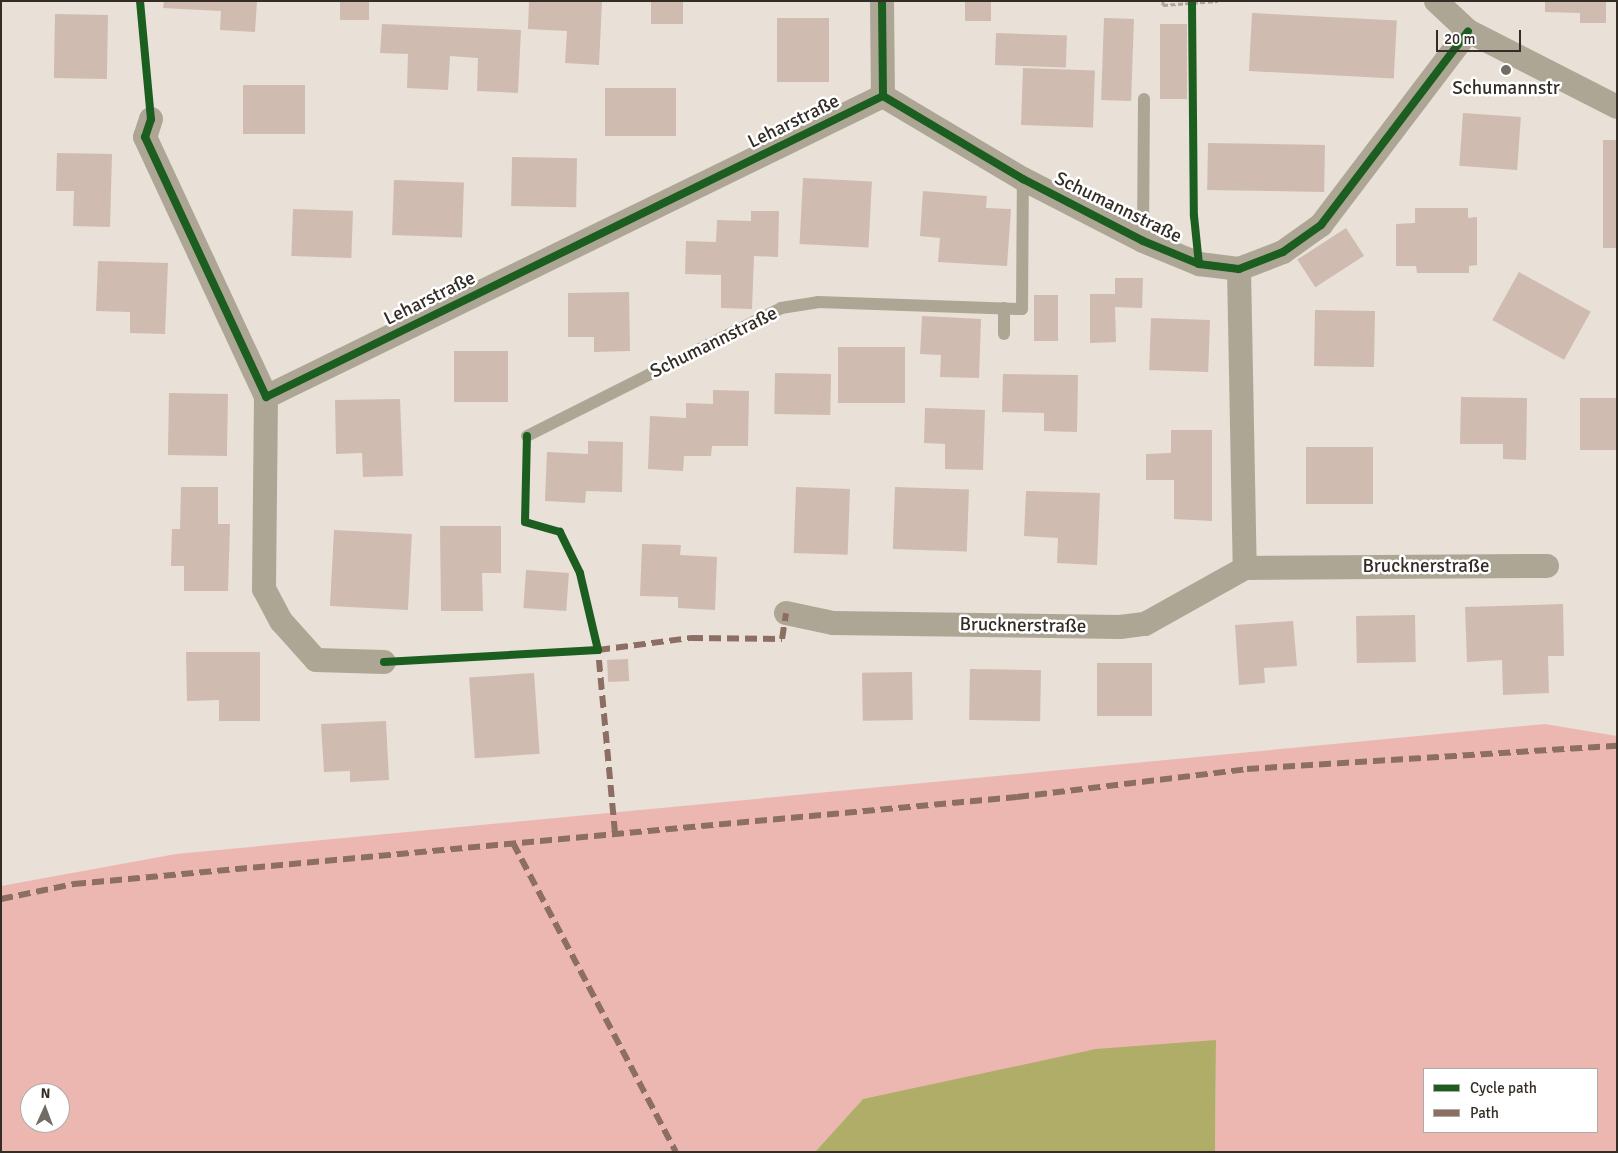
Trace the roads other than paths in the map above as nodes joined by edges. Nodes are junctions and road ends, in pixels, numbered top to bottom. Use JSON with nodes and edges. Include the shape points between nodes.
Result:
{"nodes":[{"id":1,"x":882,"y":1,"type":"edge"},
{"id":2,"x":1436,"y":1,"type":"edge"},
{"id":3,"x":1468,"y":31,"type":"junction"},
{"id":4,"x":884,"y":96,"type":"junction"},
{"id":5,"x":1144,"y":99,"type":"dead end"},
{"id":6,"x":1617,"y":107,"type":"edge"},
{"id":7,"x":151,"y":119,"type":"dead end"},
{"id":8,"x":1024,"y":179,"type":"junction"},
{"id":9,"x":1142,"y":241,"type":"junction"},
{"id":10,"x":1239,"y":269,"type":"junction"},
{"id":11,"x":1004,"y":308,"type":"junction"},
{"id":12,"x":1004,"y":334,"type":"dead end"},
{"id":13,"x":266,"y":397,"type":"junction"},
{"id":14,"x":527,"y":436,"type":"dead end"},
{"id":15,"x":1548,"y":566,"type":"dead end"},
{"id":16,"x":1245,"y":568,"type":"junction"},
{"id":17,"x":786,"y":613,"type":"dead end"},
{"id":18,"x":384,"y":662,"type":"dead end"}],
"edges":[{"from":1,"to":4,"type":"street"},
{"from":2,"to":3,"type":"street"},
{"from":3,"to":6,"type":"street"},
{"from":3,"to":10,"type":"street","name":"Schumannstraße","via":[[1321,225],[1284,252]]},
{"from":4,"to":8,"type":"street","name":"Schumannstraße"},
{"from":4,"to":13,"type":"street","name":"Leharstraße"},
{"from":5,"to":9,"type":"lane"},
{"from":7,"to":13,"type":"street","via":[[145,137]]},
{"from":8,"to":9,"type":"street","name":"Schumannstraße"},
{"from":8,"to":11,"type":"lane","name":"Schumannstraße","via":[[1022,309]]},
{"from":9,"to":10,"type":"street","name":"Schumannstraße","via":[[1198,264]]},
{"from":10,"to":16,"type":"street"},
{"from":11,"to":12,"type":"lane"},
{"from":11,"to":14,"type":"lane","name":"Schumannstraße","via":[[818,302],[781,308]]},
{"from":13,"to":18,"type":"street","via":[[264,589],[281,621],[316,660]]},
{"from":15,"to":16,"type":"street","name":"Brucknerstraße"},
{"from":16,"to":17,"type":"street","name":"Brucknerstraße","via":[[1145,624],[1120,627],[833,623]]}]}
